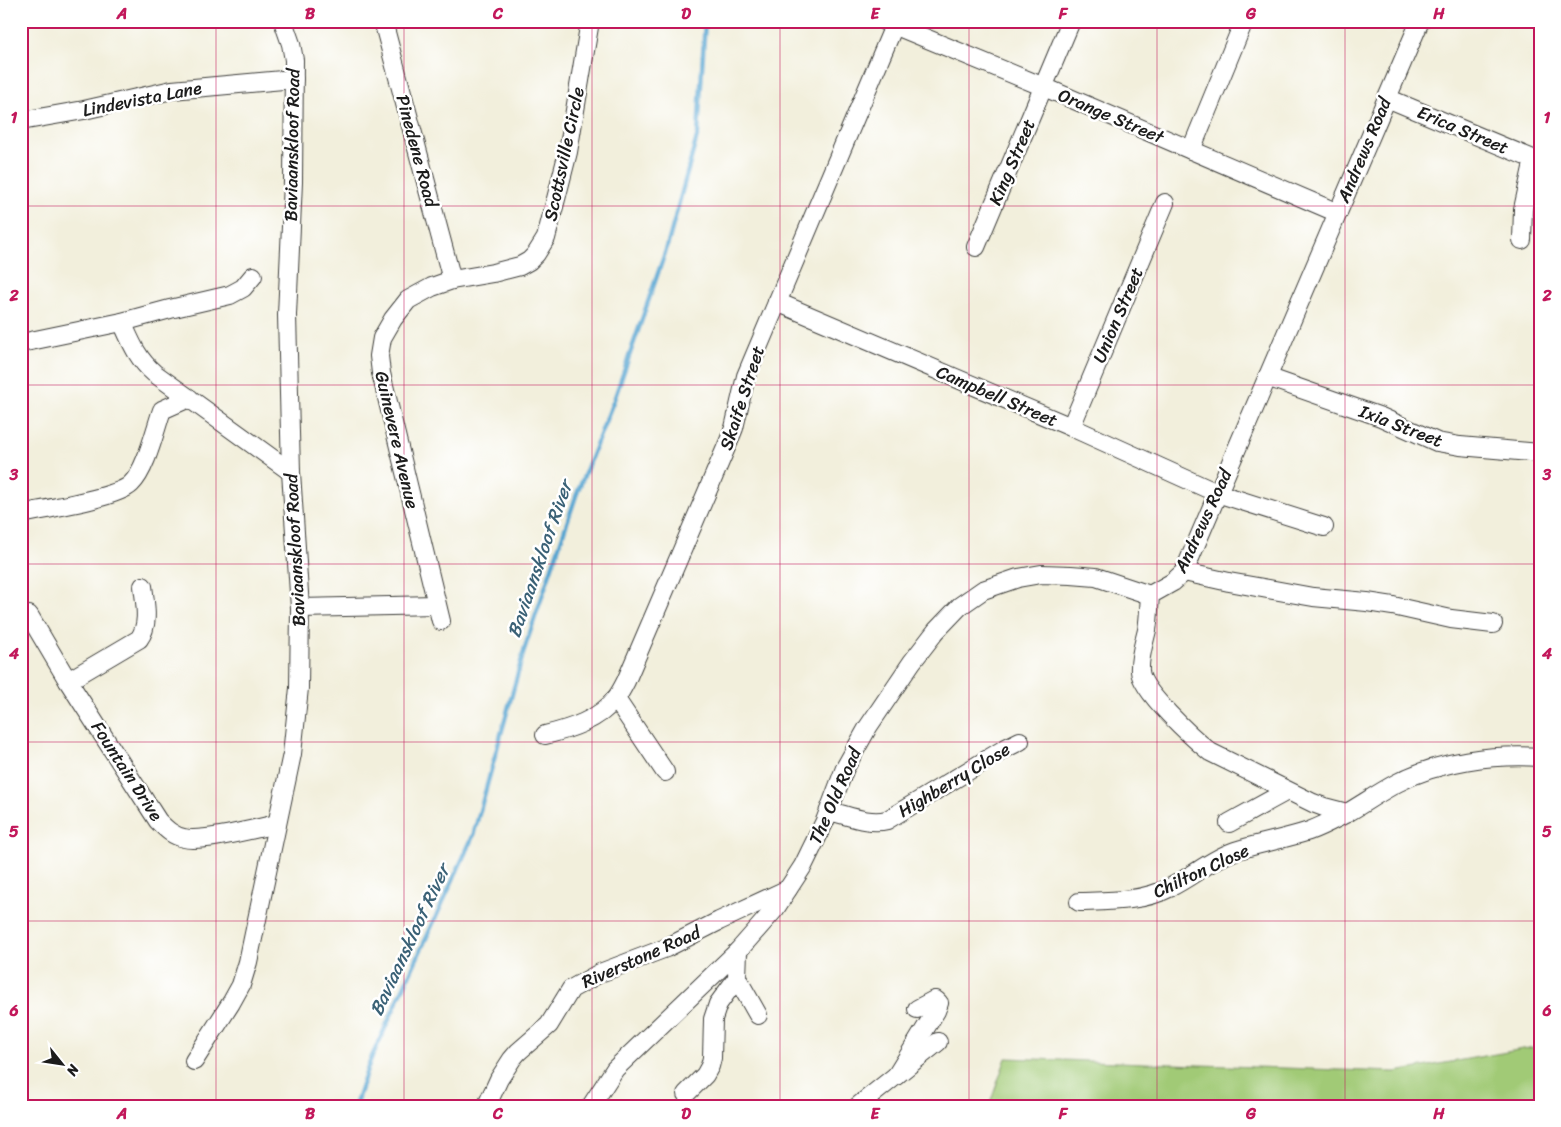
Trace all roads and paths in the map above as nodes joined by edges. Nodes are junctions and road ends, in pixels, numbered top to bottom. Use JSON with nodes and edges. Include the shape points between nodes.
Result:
{"nodes":[{"id":1,"x":283,"y":21,"type":"edge"},
{"id":2,"x":383,"y":21,"type":"edge"},
{"id":3,"x":590,"y":21,"type":"edge"},
{"id":4,"x":1071,"y":21,"type":"edge"},
{"id":5,"x":1244,"y":21,"type":"edge"},
{"id":6,"x":1420,"y":21,"type":"edge"},
{"id":7,"x":891,"y":23,"type":"edge"},
{"id":8,"x":294,"y":79,"type":"junction"},
{"id":9,"x":1044,"y":87,"type":"junction"},
{"id":10,"x":1387,"y":98,"type":"junction"},
{"id":11,"x":21,"y":121,"type":"edge"},
{"id":12,"x":1191,"y":150,"type":"junction"},
{"id":13,"x":1537,"y":161,"type":"edge"},
{"id":14,"x":1165,"y":203,"type":"dead end"},
{"id":15,"x":1338,"y":213,"type":"junction"},
{"id":16,"x":1522,"y":240,"type":"dead end"},
{"id":17,"x":976,"y":247,"type":"dead end"},
{"id":18,"x":253,"y":276,"type":"dead end"},
{"id":19,"x":452,"y":280,"type":"junction"},
{"id":20,"x":777,"y":302,"type":"junction"},
{"id":21,"x":122,"y":322,"type":"junction"},
{"id":22,"x":21,"y":343,"type":"edge"},
{"id":23,"x":160,"y":377,"type":"junction"},
{"id":24,"x":1267,"y":377,"type":"junction"},
{"id":25,"x":189,"y":398,"type":"junction"},
{"id":26,"x":162,"y":410,"type":"junction"},
{"id":27,"x":1071,"y":427,"type":"junction"},
{"id":28,"x":1540,"y":453,"type":"edge"},
{"id":29,"x":291,"y":472,"type":"junction"},
{"id":30,"x":1217,"y":493,"type":"junction"},
{"id":31,"x":21,"y":514,"type":"edge"},
{"id":32,"x":1324,"y":527,"type":"dead end"},
{"id":33,"x":1184,"y":572,"type":"junction"},
{"id":34,"x":143,"y":586,"type":"dead end"},
{"id":35,"x":1150,"y":595,"type":"junction"},
{"id":36,"x":300,"y":608,"type":"junction"},
{"id":37,"x":29,"y":615,"type":"dead end"},
{"id":38,"x":1493,"y":624,"type":"dead end"},
{"id":39,"x":68,"y":681,"type":"junction"},
{"id":40,"x":616,"y":699,"type":"junction"},
{"id":41,"x":545,"y":735,"type":"dead end"},
{"id":42,"x":1020,"y":741,"type":"dead end"},
{"id":43,"x":1540,"y":757,"type":"edge"},
{"id":44,"x":665,"y":772,"type":"dead end"},
{"id":45,"x":1287,"y":791,"type":"junction"},
{"id":46,"x":829,"y":811,"type":"junction"},
{"id":47,"x":1347,"y":813,"type":"junction"},
{"id":48,"x":1229,"y":823,"type":"dead end"},
{"id":49,"x":277,"y":824,"type":"junction"},
{"id":50,"x":789,"y":889,"type":"junction"},
{"id":51,"x":1079,"y":902,"type":"dead end"},
{"id":52,"x":738,"y":951,"type":"junction"},
{"id":53,"x":738,"y":978,"type":"junction"},
{"id":54,"x":917,"y":1009,"type":"dead end"},
{"id":55,"x":758,"y":1015,"type":"dead end"},
{"id":56,"x":938,"y":1042,"type":"dead end"},
{"id":57,"x":194,"y":1061,"type":"dead end"},
{"id":58,"x":896,"y":1076,"type":"junction"},
{"id":59,"x":686,"y":1094,"type":"dead end"},
{"id":60,"x":487,"y":1105,"type":"edge"},
{"id":61,"x":591,"y":1106,"type":"edge"},
{"id":62,"x":858,"y":1106,"type":"edge"}],
"edges":[{"from":1,"to":8,"type":"street","name":"Baviaanskloof Road","via":[[291,44]]},
{"from":2,"to":19,"type":"street","name":"Pinedene Road"},
{"from":3,"to":19,"type":"street","name":"Scottsville Circle","via":[[568,152],[546,238],[533,258],[520,266]]},
{"from":4,"to":9,"type":"street","name":"King Street"},
{"from":5,"to":12,"type":"street"},
{"from":6,"to":10,"type":"street","name":"Andrews Road"},
{"from":7,"to":9,"type":"street","name":"Orange Street"},
{"from":7,"to":20,"type":"street","name":"Skaife Street"},
{"from":8,"to":11,"type":"street","name":"Lindevista Lane","via":[[172,90]]},
{"from":8,"to":29,"type":"street","name":"Baviaanskloof Road","via":[[287,315]]},
{"from":9,"to":12,"type":"street","name":"Orange Street"},
{"from":9,"to":17,"type":"street","name":"King Street"},
{"from":10,"to":13,"type":"street","name":"Erica Street"},
{"from":10,"to":15,"type":"street","name":"Andrews Road"},
{"from":12,"to":15,"type":"street","name":"Orange Street"},
{"from":13,"to":16,"type":"street","via":[[1524,202]]},
{"from":14,"to":27,"type":"street","name":"Union Street"},
{"from":15,"to":24,"type":"street","name":"Andrews Road"},
{"from":18,"to":21,"type":"street","via":[[243,288],[230,295]]},
{"from":19,"to":36,"type":"street","name":"Guinevere Avenue","via":[[408,300],[382,338],[379,356],[438,613]]},
{"from":20,"to":27,"type":"street","name":"Campbell Street"},
{"from":20,"to":40,"type":"street","name":"Skaife Street","via":[[746,376],[728,443]]},
{"from":21,"to":22,"type":"street"},
{"from":21,"to":23,"type":"street","via":[[143,363]]},
{"from":23,"to":25,"type":"street"},
{"from":23,"to":26,"type":"street"},
{"from":24,"to":28,"type":"street","name":"Ixia Street","via":[[1381,417],[1437,442]]},
{"from":24,"to":30,"type":"street","name":"Andrews Road"},
{"from":25,"to":26,"type":"street"},
{"from":25,"to":29,"type":"street"},
{"from":26,"to":31,"type":"street","via":[[146,457],[131,484],[106,495]]},
{"from":27,"to":30,"type":"street","name":"Campbell Street"},
{"from":29,"to":36,"type":"street","name":"Baviaanskloof Road"},
{"from":30,"to":32,"type":"street","name":"Campbell Street"},
{"from":30,"to":33,"type":"street","name":"Andrews Road"},
{"from":33,"to":35,"type":"street","name":"Andrews Road"},
{"from":33,"to":38,"type":"street","via":[[1304,596],[1375,603]]},
{"from":34,"to":39,"type":"street","via":[[146,623],[143,634]]},
{"from":35,"to":45,"type":"street","via":[[1140,671],[1144,684],[1210,752]]},
{"from":35,"to":46,"type":"street","name":"The Old Road","via":[[1096,577],[1064,574],[1018,578],[982,590],[960,606],[912,662],[868,726],[845,768]]},
{"from":36,"to":49,"type":"street","name":"Baviaanskloof Road","via":[[299,688],[292,754]]},
{"from":37,"to":39,"type":"street","name":"Fountain Drive"},
{"from":39,"to":49,"type":"street","name":"Fountain Drive","via":[[158,821],[169,832],[184,839],[200,839]]},
{"from":40,"to":41,"type":"street","name":"Skaife Street","via":[[586,722]]},
{"from":40,"to":44,"type":"street"},
{"from":42,"to":46,"type":"street","name":"Highberry Close","via":[[887,820],[872,821]]},
{"from":43,"to":47,"type":"street","via":[[1477,759],[1427,770],[1396,783]]},
{"from":45,"to":47,"type":"street","via":[[1324,808]]},
{"from":45,"to":48,"type":"street"},
{"from":46,"to":50,"type":"street","name":"The Old Road"},
{"from":47,"to":51,"type":"street","name":"Chilton Close","via":[[1308,831],[1234,851],[1149,896]]},
{"from":49,"to":57,"type":"street","name":"Baviaanskloof Road","via":[[241,985]]},
{"from":50,"to":52,"type":"street","name":"The Old Road"},
{"from":50,"to":60,"type":"street","name":"Riverstone Road","via":[[666,948],[600,973],[570,989],[549,1025],[512,1059]]},
{"from":52,"to":53,"type":"street"},
{"from":52,"to":61,"type":"street","name":"The Old Road","via":[[616,1069]]},
{"from":53,"to":55,"type":"street"},
{"from":53,"to":59,"type":"street","via":[[715,1011],[710,1066]]},
{"from":54,"to":58,"type":"street","via":[[934,1000],[939,1003]]},
{"from":56,"to":58,"type":"street"},
{"from":58,"to":62,"type":"street"}]}
